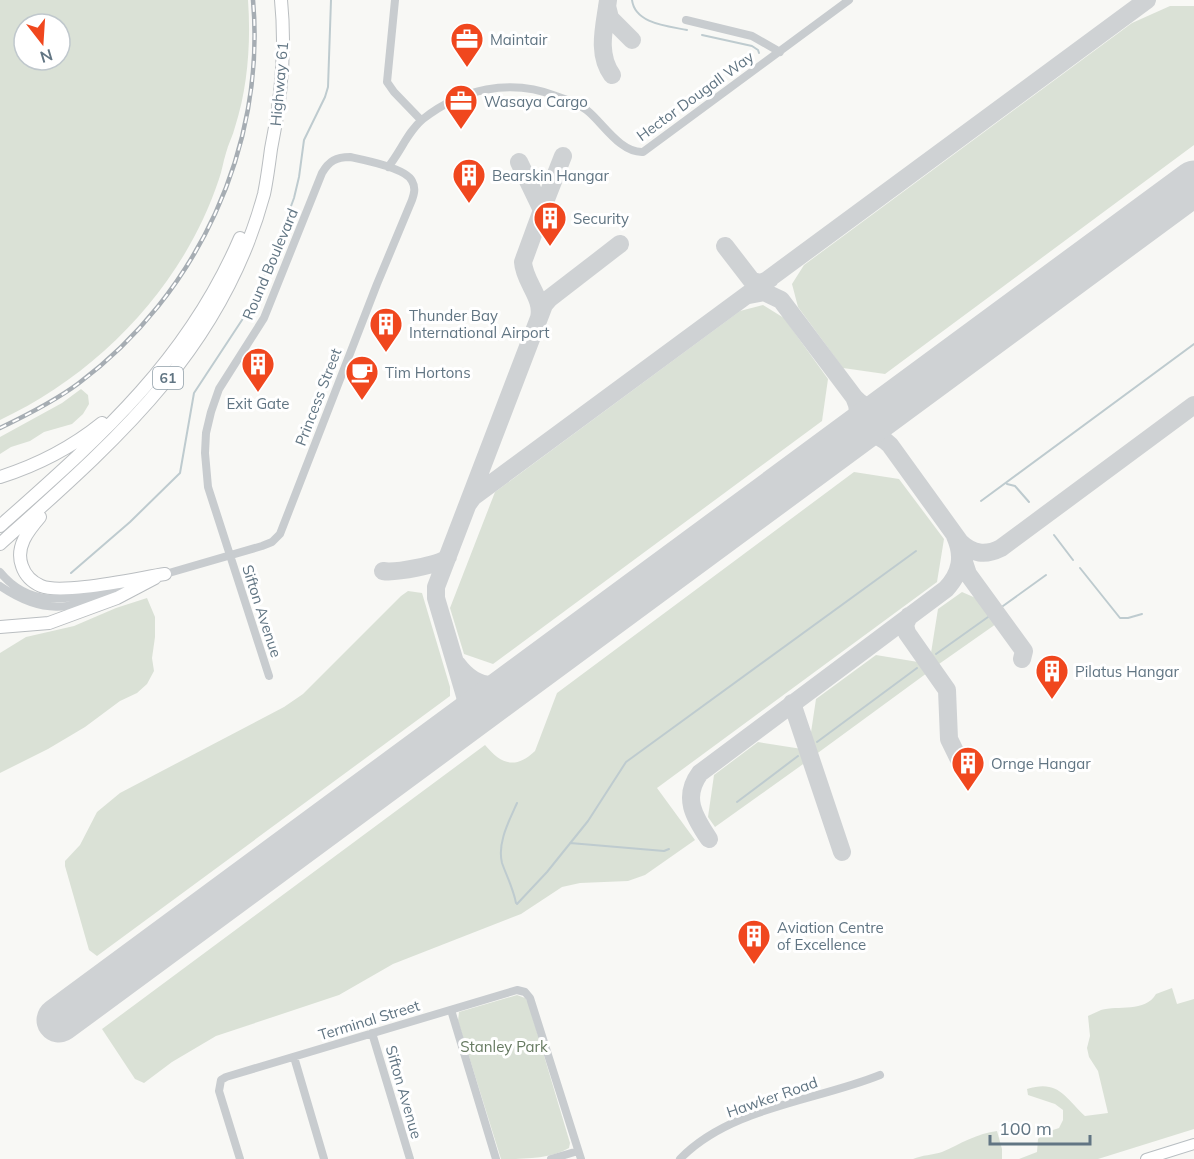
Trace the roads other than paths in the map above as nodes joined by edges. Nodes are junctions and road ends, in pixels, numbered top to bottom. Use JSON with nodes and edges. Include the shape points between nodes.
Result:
{"nodes":[{"id":1,"x":282,"y":0,"type":"edge"},
{"id":2,"x":395,"y":0,"type":"edge"},
{"id":3,"x":849,"y":0,"type":"edge"},
{"id":4,"x":686,"y":20,"type":"dead end"},
{"id":5,"x":780,"y":52,"type":"junction"},
{"id":6,"x":421,"y":120,"type":"junction"},
{"id":7,"x":268,"y":167,"type":"junction"},
{"id":8,"x":388,"y":167,"type":"junction"},
{"id":9,"x":136,"y":397,"type":"junction"},
{"id":10,"x":92,"y":462,"type":"junction"},
{"id":11,"x":0,"y":477,"type":"edge"},
{"id":12,"x":0,"y":526,"type":"edge"},
{"id":13,"x":0,"y":544,"type":"edge"},
{"id":14,"x":230,"y":555,"type":"junction"},
{"id":15,"x":0,"y":572,"type":"edge"},
{"id":16,"x":165,"y":574,"type":"junction"},
{"id":17,"x":0,"y":586,"type":"edge"},
{"id":18,"x":0,"y":627,"type":"edge"},
{"id":19,"x":269,"y":676,"type":"dead end"},
{"id":20,"x":451,"y":1010,"type":"junction"},
{"id":21,"x":372,"y":1033,"type":"junction"},
{"id":22,"x":294,"y":1057,"type":"junction"},
{"id":23,"x":880,"y":1075,"type":"dead end"},
{"id":24,"x":1194,"y":1144,"type":"edge"},
{"id":25,"x":579,"y":1155,"type":"edge"},
{"id":26,"x":240,"y":1159,"type":"edge"},
{"id":27,"x":324,"y":1159,"type":"edge"},
{"id":28,"x":410,"y":1159,"type":"edge"},
{"id":29,"x":496,"y":1159,"type":"edge"},
{"id":30,"x":551,"y":1159,"type":"edge"},
{"id":31,"x":680,"y":1159,"type":"edge"},
{"id":32,"x":1146,"y":1159,"type":"edge"}],
"edges":[{"from":1,"to":7,"type":"highway","name":"Highway 61","number":"61","via":[[280,92]]},
{"from":2,"to":6,"type":"street","via":[[387,82]]},
{"from":3,"to":5,"type":"street","name":"Hector Dougall Way"},
{"from":4,"to":5,"type":"street","via":[[752,36]]},
{"from":5,"to":6,"type":"street","name":"Hector Dougall Way","via":[[642,152],[621,144],[586,110],[570,101],[528,88],[472,92]]},
{"from":6,"to":8,"type":"street"},
{"from":7,"to":9,"type":"highway","number":"61","via":[[214,292],[184,340]]},
{"from":7,"to":10,"type":"highway","number":"61","via":[[255,223],[208,323],[149,402]]},
{"from":8,"to":14,"type":"street","name":"Princess Street","via":[[409,177],[414,191],[284,525],[272,542]]},
{"from":8,"to":14,"type":"street","name":"Round Boulevard","via":[[350,157],[335,159],[325,167],[264,318],[214,400],[206,433],[206,472]]},
{"from":9,"to":11,"type":"highway","via":[[66,449]]},
{"from":9,"to":12,"type":"highway","number":"61"},
{"from":10,"to":13,"type":"highway","number":"61"},
{"from":10,"to":16,"type":"highway","via":[[23,538],[20,556],[27,575],[41,586],[63,589]]},
{"from":14,"to":16,"type":"street","name":"Princess Street"},
{"from":14,"to":19,"type":"street","name":"Sifton Avenue"},
{"from":15,"to":16,"type":"street","name":"Princess Street","via":[[24,592],[56,600]]},
{"from":16,"to":17,"type":"street","name":"Princess Street","via":[[62,608],[31,603]]},
{"from":16,"to":18,"type":"highway","via":[[117,598],[49,623]]},
{"from":20,"to":21,"type":"street","name":"Terminal Street"},
{"from":20,"to":25,"type":"street","name":"Terminal Street","via":[[517,990],[525,992]]},
{"from":20,"to":29,"type":"street"},
{"from":21,"to":22,"type":"street","name":"Terminal Street"},
{"from":21,"to":28,"type":"street","name":"Sifton Avenue"},
{"from":22,"to":26,"type":"street","name":"Terminal Street","via":[[221,1080],[219,1090]]},
{"from":22,"to":27,"type":"street"},
{"from":23,"to":31,"type":"street","name":"Hawker Road","via":[[755,1114],[708,1137]]},
{"from":24,"to":32,"type":"main road"},
{"from":25,"to":30,"type":"street"}]}
